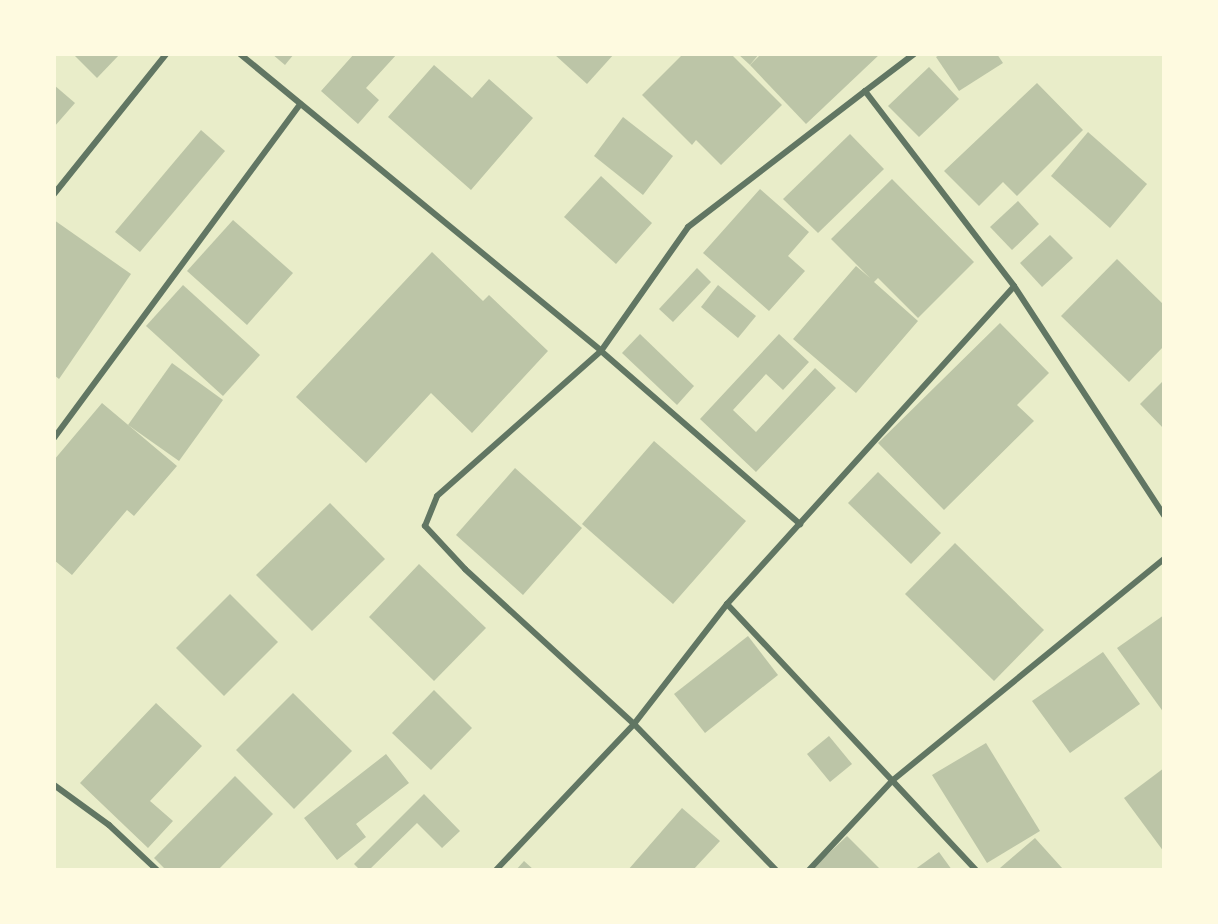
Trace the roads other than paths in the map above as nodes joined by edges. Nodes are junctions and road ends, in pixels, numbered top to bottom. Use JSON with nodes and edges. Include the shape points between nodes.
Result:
{"nodes":[{"id":1,"x":166,"y":54,"type":"edge"},
{"id":2,"x":240,"y":54,"type":"edge"},
{"id":3,"x":914,"y":54,"type":"edge"},
{"id":4,"x":865,"y":91,"type":"junction"},
{"id":5,"x":300,"y":104,"type":"junction"},
{"id":6,"x":54,"y":194,"type":"edge"},
{"id":7,"x":1014,"y":286,"type":"junction"},
{"id":8,"x":601,"y":351,"type":"junction"},
{"id":9,"x":54,"y":438,"type":"edge"},
{"id":10,"x":1164,"y":515,"type":"edge"},
{"id":11,"x":800,"y":524,"type":"junction"},
{"id":12,"x":1164,"y":559,"type":"edge"},
{"id":13,"x":727,"y":604,"type":"junction"},
{"id":14,"x":634,"y":724,"type":"junction"},
{"id":15,"x":893,"y":780,"type":"junction"},
{"id":16,"x":54,"y":785,"type":"edge"},
{"id":17,"x":157,"y":870,"type":"edge"},
{"id":18,"x":496,"y":870,"type":"edge"},
{"id":19,"x":776,"y":870,"type":"edge"},
{"id":20,"x":808,"y":870,"type":"edge"},
{"id":21,"x":976,"y":870,"type":"edge"}],
"edges":[{"from":1,"to":6,"type":"street"},
{"from":2,"to":5,"type":"street"},
{"from":3,"to":4,"type":"street"},
{"from":4,"to":7,"type":"street"},
{"from":4,"to":8,"type":"street","via":[[688,227]]},
{"from":5,"to":8,"type":"street"},
{"from":5,"to":9,"type":"street"},
{"from":7,"to":10,"type":"street"},
{"from":7,"to":11,"type":"street"},
{"from":8,"to":11,"type":"street"},
{"from":8,"to":14,"type":"street","via":[[437,496],[425,526],[465,569]]},
{"from":11,"to":13,"type":"street"},
{"from":12,"to":15,"type":"street"},
{"from":13,"to":14,"type":"street"},
{"from":13,"to":15,"type":"street"},
{"from":14,"to":18,"type":"street"},
{"from":14,"to":19,"type":"street"},
{"from":15,"to":20,"type":"street"},
{"from":15,"to":21,"type":"street"},
{"from":16,"to":17,"type":"street","via":[[108,825]]}]}
